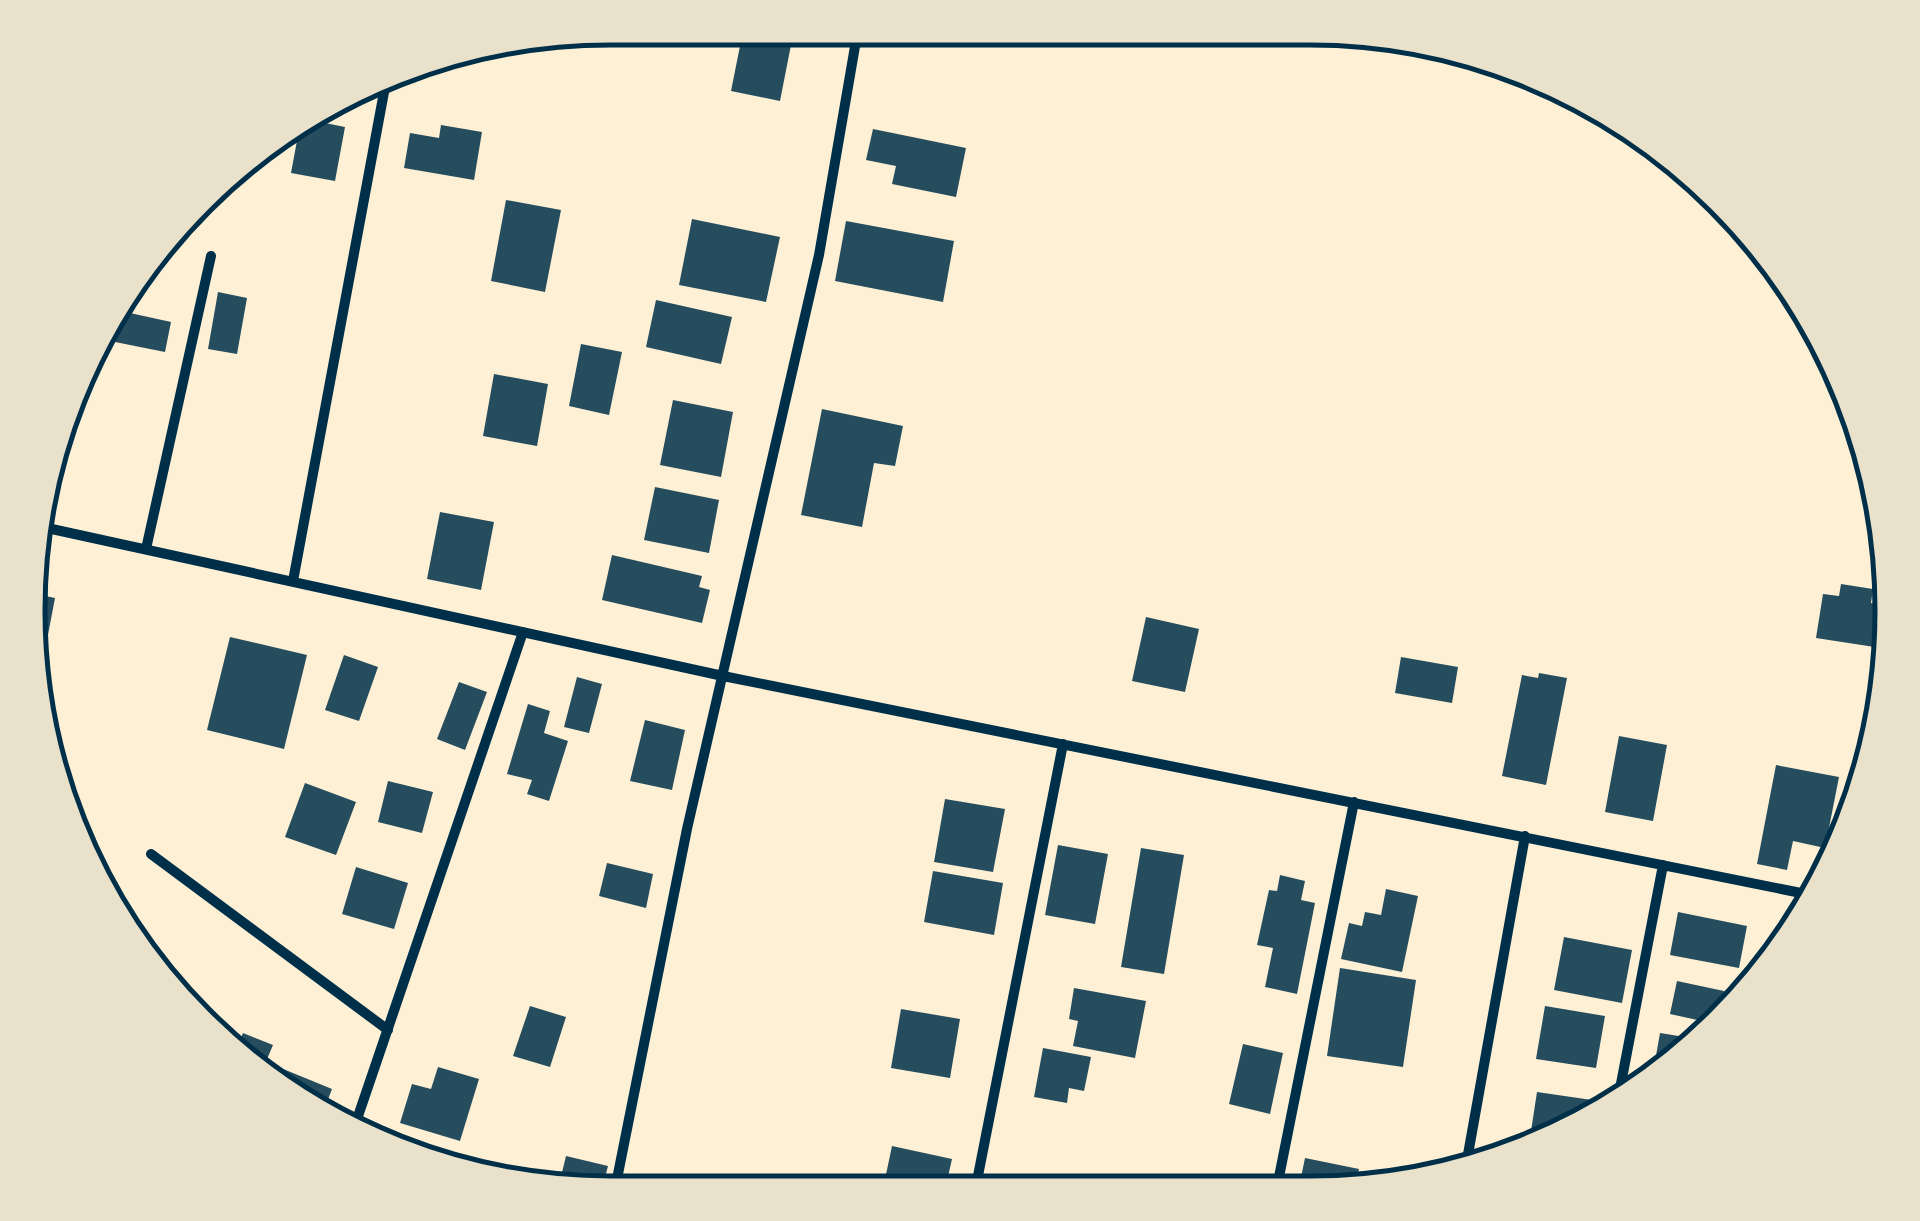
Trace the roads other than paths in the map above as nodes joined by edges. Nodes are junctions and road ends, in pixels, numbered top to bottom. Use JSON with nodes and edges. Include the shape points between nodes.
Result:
{"nodes":[{"id":1,"x":855,"y":45,"type":"edge"},
{"id":2,"x":384,"y":92,"type":"edge"},
{"id":3,"x":211,"y":256,"type":"dead end"},
{"id":4,"x":51,"y":529,"type":"edge"},
{"id":5,"x":146,"y":549,"type":"junction"},
{"id":6,"x":293,"y":581,"type":"junction"},
{"id":7,"x":523,"y":632,"type":"junction"},
{"id":8,"x":723,"y":676,"type":"junction"},
{"id":9,"x":1063,"y":744,"type":"junction"},
{"id":10,"x":1354,"y":802,"type":"junction"},
{"id":11,"x":1526,"y":836,"type":"junction"},
{"id":12,"x":151,"y":854,"type":"dead end"},
{"id":13,"x":1663,"y":864,"type":"junction"},
{"id":14,"x":1799,"y":893,"type":"edge"},
{"id":15,"x":388,"y":1030,"type":"junction"},
{"id":16,"x":1621,"y":1083,"type":"edge"},
{"id":17,"x":358,"y":1117,"type":"edge"},
{"id":18,"x":1468,"y":1153,"type":"edge"},
{"id":19,"x":618,"y":1176,"type":"edge"},
{"id":20,"x":978,"y":1176,"type":"edge"},
{"id":21,"x":1279,"y":1176,"type":"edge"}],
"edges":[{"from":1,"to":8,"type":"street","via":[[819,255]]},
{"from":2,"to":6,"type":"street"},
{"from":3,"to":5,"type":"street"},
{"from":4,"to":5,"type":"street"},
{"from":5,"to":6,"type":"street"},
{"from":6,"to":7,"type":"street"},
{"from":7,"to":8,"type":"street"},
{"from":7,"to":15,"type":"street"},
{"from":8,"to":9,"type":"street"},
{"from":8,"to":19,"type":"street"},
{"from":9,"to":10,"type":"street"},
{"from":9,"to":20,"type":"street"},
{"from":10,"to":11,"type":"street"},
{"from":10,"to":21,"type":"street"},
{"from":11,"to":13,"type":"street"},
{"from":11,"to":18,"type":"street"},
{"from":12,"to":15,"type":"street"},
{"from":13,"to":14,"type":"street"},
{"from":13,"to":16,"type":"street"},
{"from":15,"to":17,"type":"street"}]}
